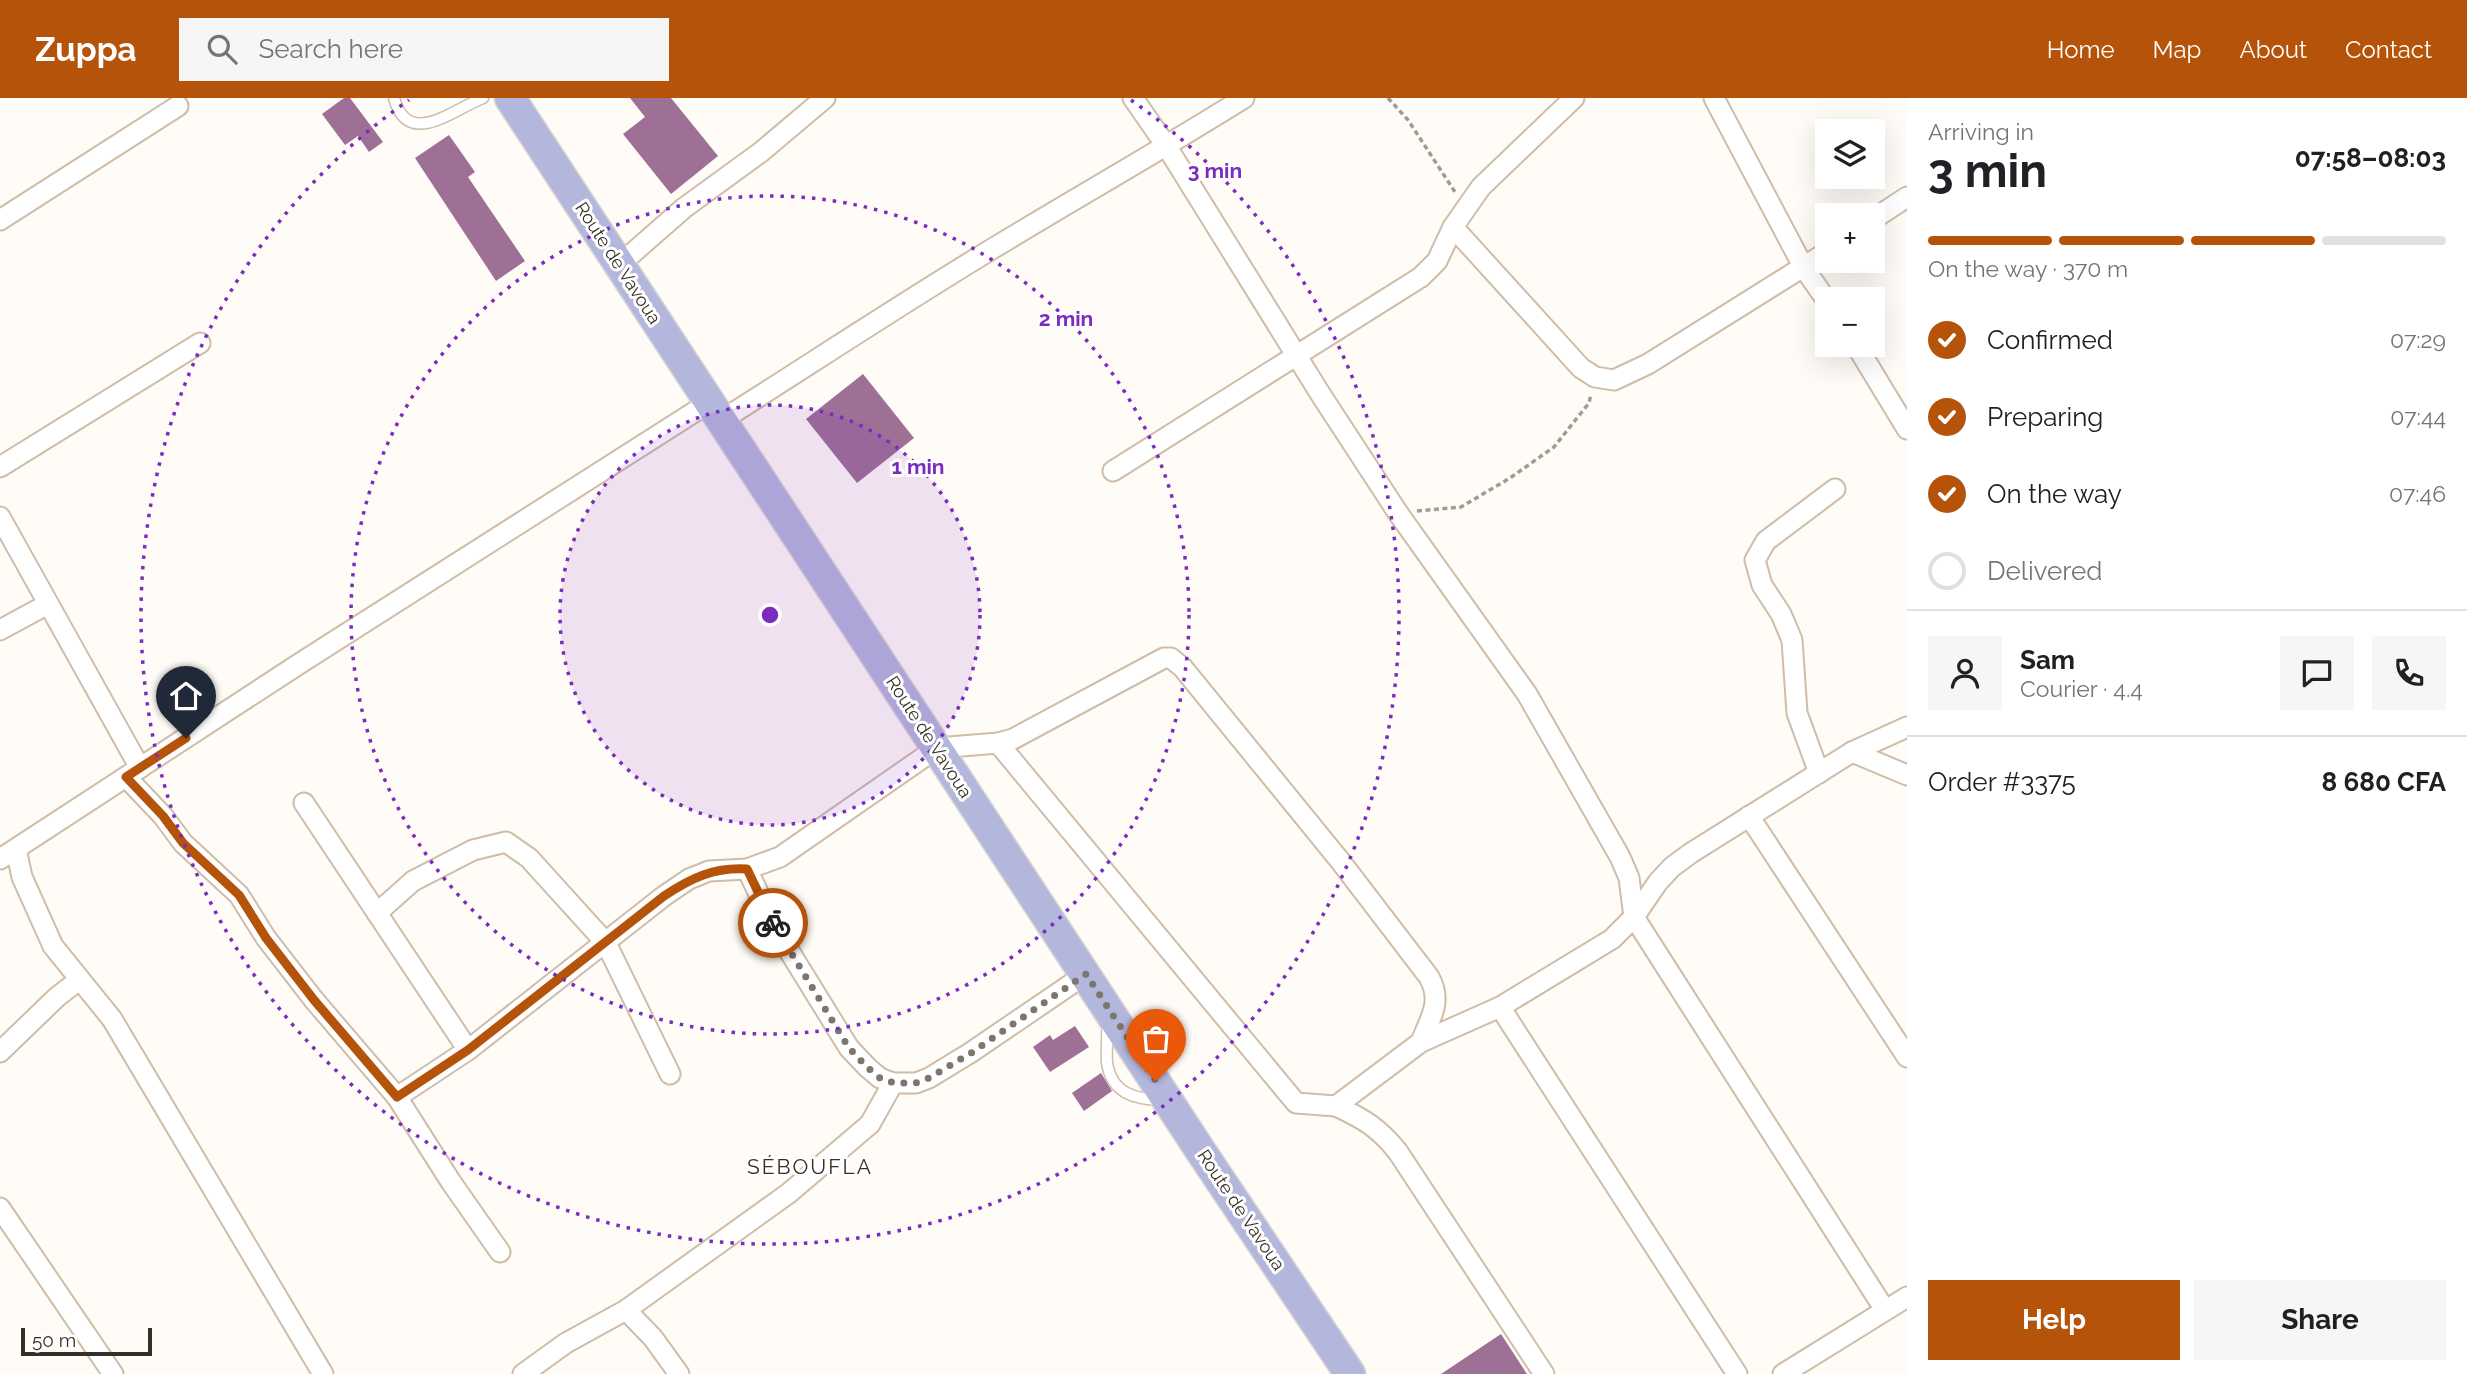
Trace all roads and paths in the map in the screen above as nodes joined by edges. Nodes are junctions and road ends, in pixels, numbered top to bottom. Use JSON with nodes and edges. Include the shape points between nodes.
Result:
{"nodes":[{"id":1,"x":394,"y":98,"type":"edge"},
{"id":2,"x":483,"y":98,"type":"edge"},
{"id":3,"x":510,"y":98,"type":"edge"},
{"id":4,"x":825,"y":98,"type":"edge"},
{"id":5,"x":1133,"y":98,"type":"edge"},
{"id":6,"x":1244,"y":98,"type":"edge"},
{"id":7,"x":1388,"y":98,"type":"edge"},
{"id":8,"x":1574,"y":98,"type":"edge"},
{"id":9,"x":1714,"y":98,"type":"edge"},
{"id":10,"x":178,"y":106,"type":"dead end"},
{"id":11,"x":1167,"y":147,"type":"junction"},
{"id":12,"x":1907,"y":197,"type":"edge"},
{"id":13,"x":1466,"y":209,"type":"junction"},
{"id":14,"x":1885,"y":211,"type":"edge"},
{"id":15,"x":0,"y":220,"type":"edge"},
{"id":16,"x":1453,"y":227,"type":"junction"},
{"id":17,"x":1815,"y":260,"type":"edge"},
{"id":18,"x":619,"y":264,"type":"junction"},
{"id":19,"x":1804,"y":268,"type":"junction"},
{"id":20,"x":1817,"y":287,"type":"edge"},
{"id":21,"x":200,"y":343,"type":"dead end"},
{"id":22,"x":1296,"y":356,"type":"junction"},
{"id":23,"x":1863,"y":357,"type":"edge"},
{"id":24,"x":1595,"y":377,"type":"junction"},
{"id":25,"x":716,"y":411,"type":"junction"},
{"id":26,"x":1907,"y":429,"type":"edge"},
{"id":27,"x":0,"y":467,"type":"edge"},
{"id":28,"x":1113,"y":471,"type":"dead end"},
{"id":29,"x":1835,"y":489,"type":"dead end"},
{"id":30,"x":1398,"y":513,"type":"junction"},
{"id":31,"x":0,"y":517,"type":"edge"},
{"id":32,"x":48,"y":604,"type":"junction"},
{"id":33,"x":0,"y":630,"type":"edge"},
{"id":34,"x":1907,"y":727,"type":"edge"},
{"id":35,"x":998,"y":743,"type":"junction"},
{"id":36,"x":937,"y":748,"type":"junction"},
{"id":37,"x":1852,"y":752,"type":"junction"},
{"id":38,"x":133,"y":772,"type":"junction"},
{"id":39,"x":1819,"y":773,"type":"junction"},
{"id":40,"x":1907,"y":775,"type":"edge"},
{"id":41,"x":304,"y":803,"type":"dead end"},
{"id":42,"x":1749,"y":817,"type":"junction"},
{"id":43,"x":8,"y":854,"type":"edge"},
{"id":44,"x":747,"y":869,"type":"junction"},
{"id":45,"x":377,"y":913,"type":"junction"},
{"id":46,"x":1634,"y":917,"type":"junction"},
{"id":47,"x":606,"y":943,"type":"junction"},
{"id":48,"x":1086,"y":974,"type":"junction"},
{"id":49,"x":79,"y":980,"type":"junction"},
{"id":50,"x":1500,"y":1007,"type":"junction"},
{"id":51,"x":1421,"y":1042,"type":"junction"},
{"id":52,"x":468,"y":1050,"type":"junction"},
{"id":53,"x":0,"y":1052,"type":"edge"},
{"id":54,"x":1907,"y":1056,"type":"edge"},
{"id":55,"x":670,"y":1074,"type":"dead end"},
{"id":56,"x":894,"y":1083,"type":"junction"},
{"id":57,"x":397,"y":1097,"type":"junction"},
{"id":58,"x":1336,"y":1107,"type":"junction"},
{"id":59,"x":0,"y":1208,"type":"edge"},
{"id":60,"x":5,"y":1230,"type":"edge"},
{"id":61,"x":500,"y":1252,"type":"dead end"},
{"id":62,"x":1907,"y":1297,"type":"edge"},
{"id":63,"x":626,"y":1310,"type":"junction"},
{"id":64,"x":1885,"y":1310,"type":"junction"},
{"id":65,"x":113,"y":1374,"type":"edge"},
{"id":66,"x":323,"y":1374,"type":"edge"},
{"id":67,"x":523,"y":1374,"type":"edge"},
{"id":68,"x":678,"y":1374,"type":"edge"},
{"id":69,"x":1350,"y":1374,"type":"edge"},
{"id":70,"x":1544,"y":1374,"type":"edge"},
{"id":71,"x":1737,"y":1374,"type":"edge"},
{"id":72,"x":1783,"y":1374,"type":"edge"}],
"edges":[{"from":1,"to":2,"type":"lane","via":[[406,121],[419,125]]},
{"from":3,"to":18,"type":"main road","name":"Route de Vavoua"},
{"from":4,"to":18,"type":"street"},
{"from":5,"to":11,"type":"street"},
{"from":6,"to":11,"type":"street"},
{"from":7,"to":13,"type":"path","via":[[1408,120]]},
{"from":8,"to":13,"type":"street","via":[[1481,187]]},
{"from":9,"to":19,"type":"street"},
{"from":10,"to":15,"type":"street"},
{"from":11,"to":22,"type":"street"},
{"from":11,"to":25,"type":"street"},
{"from":12,"to":14,"type":"street"},
{"from":13,"to":16,"type":"street"},
{"from":16,"to":22,"type":"street","via":[[1437,261],[1421,276]]},
{"from":16,"to":24,"type":"street","via":[[1581,368]]},
{"from":17,"to":19,"type":"street"},
{"from":18,"to":25,"type":"main road","name":"Route de Vavoua"},
{"from":19,"to":20,"type":"street"},
{"from":19,"to":24,"type":"street","via":[[1648,364],[1614,380]]},
{"from":21,"to":27,"type":"street"},
{"from":22,"to":28,"type":"street"},
{"from":22,"to":30,"type":"street"},
{"from":23,"to":26,"type":"street"},
{"from":24,"to":30,"type":"path","via":[[1589,403],[1553,447],[1510,478],[1461,507]]},
{"from":25,"to":36,"type":"main road","name":"Route de Vavoua"},
{"from":25,"to":38,"type":"street"},
{"from":29,"to":39,"type":"street","via":[[1766,541],[1755,560],[1762,585],[1791,640],[1797,713]]},
{"from":30,"to":46,"type":"street","via":[[1527,694],[1620,857],[1629,878]]},
{"from":31,"to":32,"type":"street"},
{"from":32,"to":33,"type":"street"},
{"from":32,"to":38,"type":"street"},
{"from":34,"to":37,"type":"street"},
{"from":35,"to":36,"type":"street"},
{"from":35,"to":51,"type":"street","via":[[1171,658],[1429,977],[1437,1001]]},
{"from":35,"to":58,"type":"street","via":[[1296,1102]]},
{"from":36,"to":44,"type":"street","via":[[780,857]]},
{"from":36,"to":48,"type":"main road","name":"Route de Vavoua"},
{"from":37,"to":39,"type":"street"},
{"from":37,"to":40,"type":"street"},
{"from":38,"to":43,"type":"street"},
{"from":38,"to":57,"type":"street","via":[[183,843],[239,895],[314,1000]]},
{"from":39,"to":42,"type":"street"},
{"from":41,"to":45,"type":"street"},
{"from":42,"to":46,"type":"street","via":[[1672,867]]},
{"from":42,"to":54,"type":"street"},
{"from":43,"to":49,"type":"street","via":[[53,946]]},
{"from":44,"to":47,"type":"street","via":[[709,872],[689,880]]},
{"from":44,"to":56,"type":"street","via":[[775,928],[849,1048],[880,1078]]},
{"from":45,"to":47,"type":"street","via":[[413,881],[473,850],[506,842],[529,858]]},
{"from":45,"to":52,"type":"street"},
{"from":46,"to":50,"type":"street","via":[[1612,939]]},
{"from":46,"to":64,"type":"street"},
{"from":47,"to":52,"type":"street"},
{"from":47,"to":55,"type":"street"},
{"from":48,"to":56,"type":"street","via":[[929,1078]]},
{"from":48,"to":69,"type":"main road","name":"Route de Vavoua"},
{"from":49,"to":53,"type":"street"},
{"from":49,"to":66,"type":"street","via":[[112,1019]]},
{"from":50,"to":51,"type":"street"},
{"from":50,"to":71,"type":"street"},
{"from":51,"to":58,"type":"street"},
{"from":52,"to":57,"type":"street"},
{"from":56,"to":63,"type":"street","via":[[870,1124],[789,1193]]},
{"from":57,"to":61,"type":"street"},
{"from":58,"to":70,"type":"street","via":[[1382,1132],[1398,1152]]},
{"from":59,"to":60,"type":"street"},
{"from":60,"to":65,"type":"street"},
{"from":62,"to":64,"type":"street"},
{"from":63,"to":67,"type":"street","via":[[566,1343]]},
{"from":63,"to":68,"type":"street"},
{"from":64,"to":72,"type":"street"}]}
